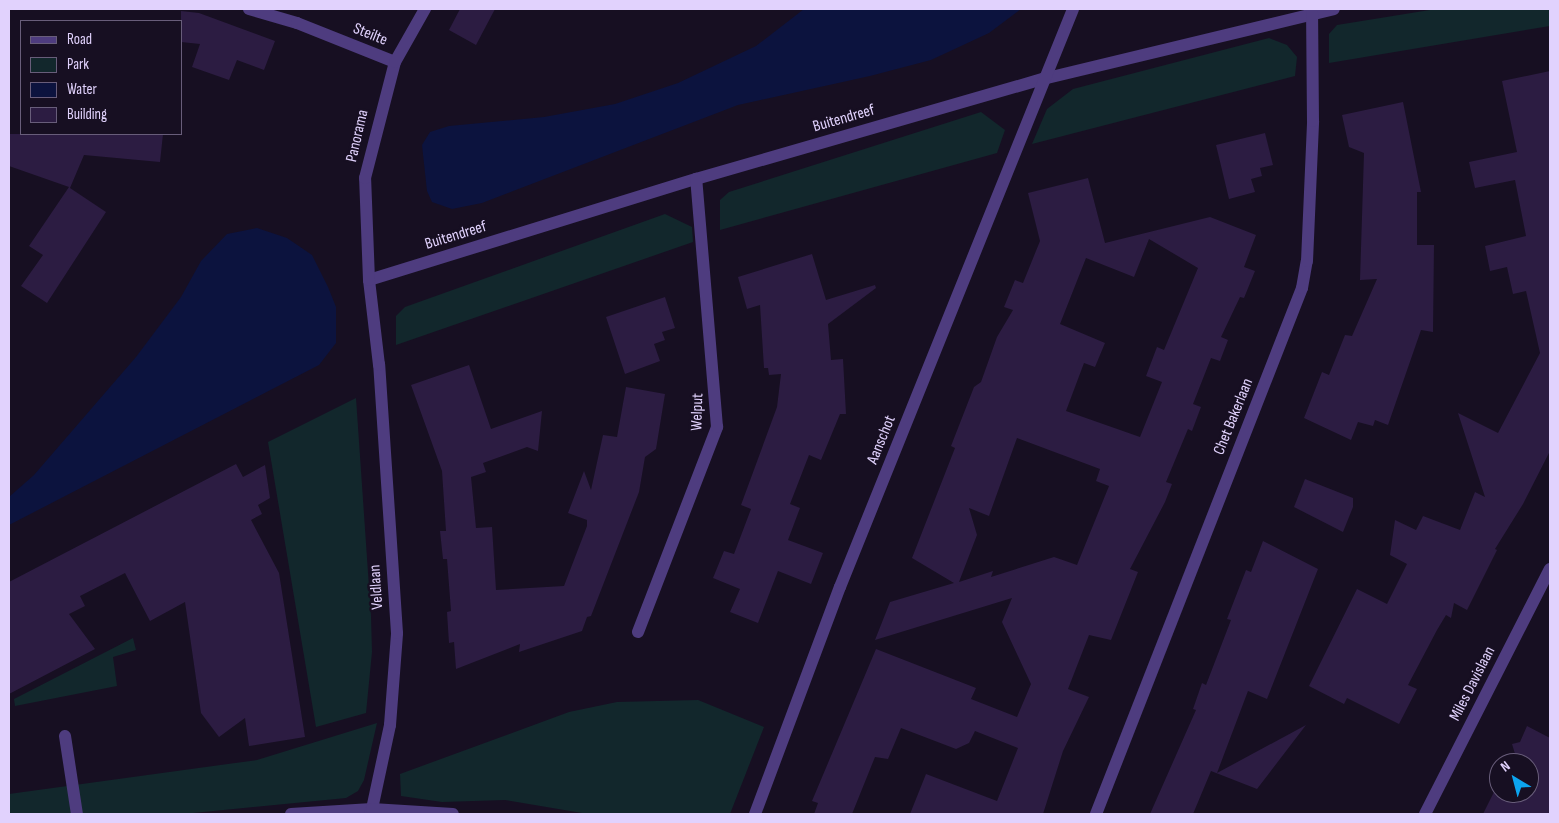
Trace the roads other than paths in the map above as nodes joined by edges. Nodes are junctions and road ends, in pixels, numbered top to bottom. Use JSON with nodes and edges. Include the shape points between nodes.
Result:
{"nodes":[{"id":1,"x":249,"y":9,"type":"edge"},
{"id":2,"x":425,"y":9,"type":"edge"},
{"id":3,"x":1073,"y":9,"type":"edge"},
{"id":4,"x":1334,"y":9,"type":"edge"},
{"id":5,"x":1312,"y":14,"type":"junction"},
{"id":6,"x":395,"y":62,"type":"junction"},
{"id":7,"x":1043,"y":79,"type":"junction"},
{"id":8,"x":696,"y":179,"type":"junction"},
{"id":9,"x":369,"y":280,"type":"junction"},
{"id":10,"x":1550,"y":569,"type":"edge"},
{"id":11,"x":638,"y":632,"type":"dead end"},
{"id":12,"x":65,"y":736,"type":"dead end"},
{"id":13,"x":371,"y":812,"type":"edge"},
{"id":14,"x":77,"y":814,"type":"edge"},
{"id":15,"x":291,"y":814,"type":"edge"},
{"id":16,"x":453,"y":814,"type":"edge"},
{"id":17,"x":755,"y":814,"type":"edge"},
{"id":18,"x":1096,"y":814,"type":"edge"},
{"id":19,"x":1425,"y":814,"type":"edge"}],
"edges":[{"from":1,"to":6,"type":"street","name":"Steilte","via":[[297,23]]},
{"from":2,"to":6,"type":"street","name":"Panorama"},
{"from":3,"to":7,"type":"street"},
{"from":4,"to":5,"type":"street","name":"Buitendreef"},
{"from":5,"to":7,"type":"street","name":"Buitendreef"},
{"from":5,"to":18,"type":"street","name":"Chet Bakerlaan","via":[[1313,121],[1308,261],[1302,288]]},
{"from":6,"to":9,"type":"street","name":"Panorama","via":[[365,178]]},
{"from":7,"to":8,"type":"street","name":"Buitendreef"},
{"from":7,"to":17,"type":"street","name":"Aanschot","via":[[840,587]]},
{"from":8,"to":9,"type":"street","name":"Buitendreef"},
{"from":8,"to":11,"type":"street","name":"Welput","via":[[717,426]]},
{"from":9,"to":13,"type":"street","name":"Veldlaan","via":[[379,365],[397,633],[390,725]]},
{"from":10,"to":19,"type":"street","name":"Miles Davislaan"},
{"from":12,"to":14,"type":"street"},
{"from":13,"to":15,"type":"street"},
{"from":13,"to":16,"type":"street"}]}
